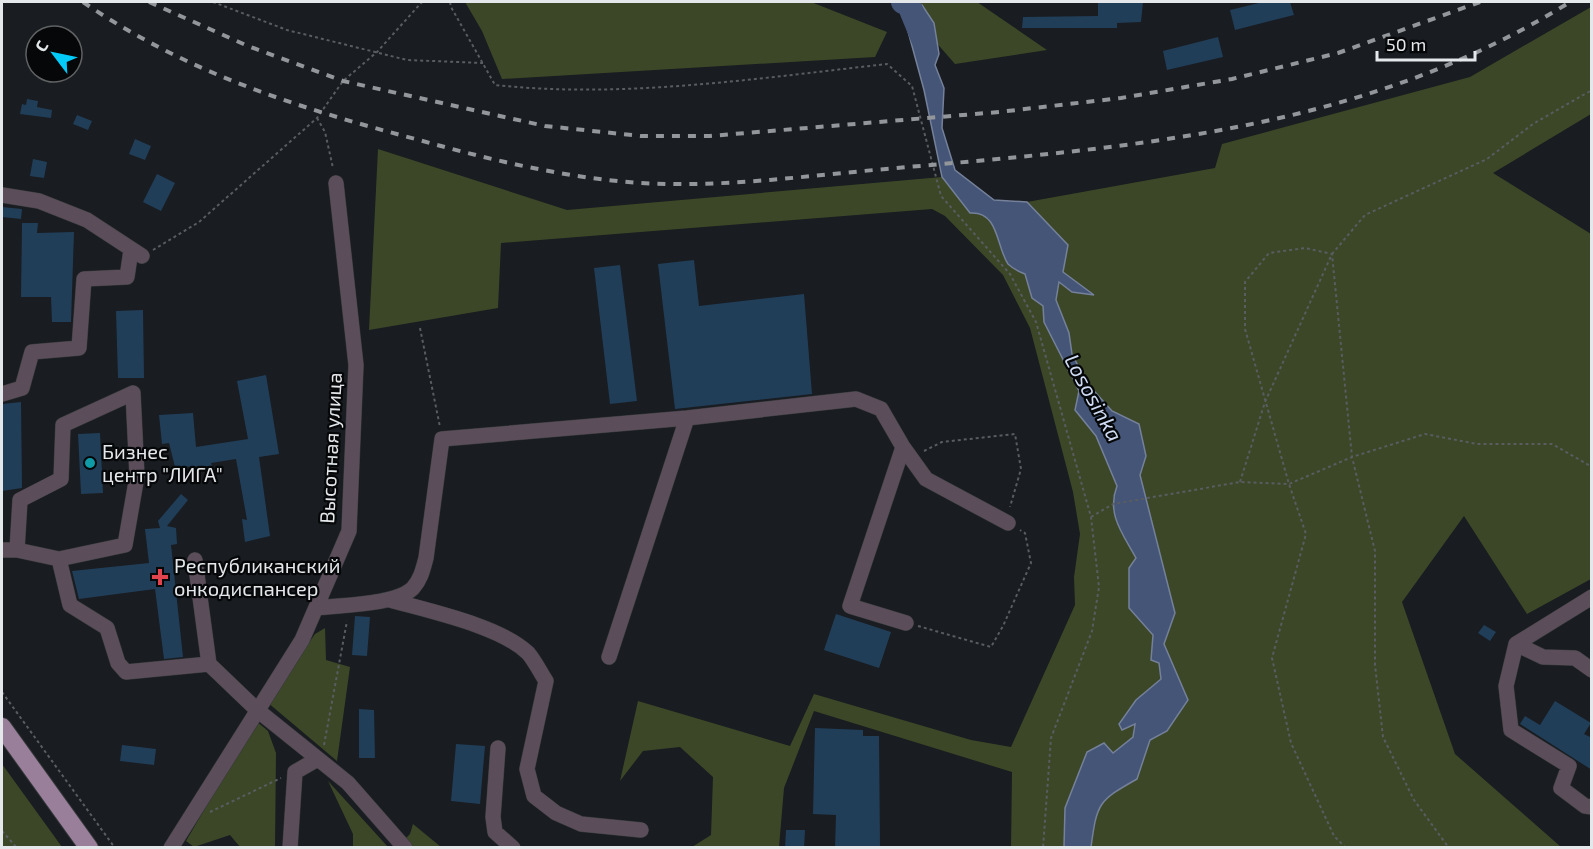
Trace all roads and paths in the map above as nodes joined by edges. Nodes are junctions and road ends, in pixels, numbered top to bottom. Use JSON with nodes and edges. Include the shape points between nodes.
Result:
{"nodes":[{"id":1,"x":213,"y":2,"type":"edge"},
{"id":2,"x":422,"y":2,"type":"edge"},
{"id":3,"x":450,"y":2,"type":"edge"},
{"id":4,"x":377,"y":52,"type":"junction"},
{"id":5,"x":483,"y":63,"type":"junction"},
{"id":6,"x":1592,"y":90,"type":"edge"},
{"id":7,"x":316,"y":118,"type":"junction"},
{"id":8,"x":336,"y":183,"type":"joint"},
{"id":9,"x":2,"y":195,"type":"edge"},
{"id":10,"x":137,"y":253,"type":"junction"},
{"id":11,"x":1332,"y":254,"type":"junction"},
{"id":12,"x":420,"y":328,"type":"dead end"},
{"id":13,"x":2,"y":394,"type":"edge"},
{"id":14,"x":1265,"y":402,"type":"junction"},
{"id":15,"x":687,"y":418,"type":"junction"},
{"id":16,"x":442,"y":439,"type":"junction"},
{"id":17,"x":906,"y":453,"type":"junction"},
{"id":18,"x":1352,"y":457,"type":"junction"},
{"id":19,"x":1592,"y":467,"type":"edge"},
{"id":20,"x":1240,"y":482,"type":"junction"},
{"id":21,"x":1288,"y":484,"type":"junction"},
{"id":22,"x":1091,"y":517,"type":"junction"},
{"id":23,"x":1008,"y":523,"type":"junction"},
{"id":24,"x":9,"y":550,"type":"edge"},
{"id":25,"x":59,"y":559,"type":"junction"},
{"id":26,"x":195,"y":560,"type":"dead end"},
{"id":27,"x":1592,"y":597,"type":"edge"},
{"id":28,"x":390,"y":600,"type":"junction"},
{"id":29,"x":350,"y":603,"type":"junction"},
{"id":30,"x":317,"y":608,"type":"junction"},
{"id":31,"x":906,"y":623,"type":"joint"},
{"id":32,"x":1516,"y":644,"type":"junction"},
{"id":33,"x":609,"y":657,"type":"dead end"},
{"id":34,"x":209,"y":664,"type":"junction"},
{"id":35,"x":1592,"y":670,"type":"edge"},
{"id":36,"x":2,"y":692,"type":"edge"},
{"id":37,"x":256,"y":709,"type":"junction"},
{"id":38,"x":2,"y":727,"type":"edge"},
{"id":39,"x":498,"y":748,"type":"dead end"},
{"id":40,"x":316,"y":760,"type":"junction"},
{"id":41,"x":295,"y":772,"type":"junction"},
{"id":42,"x":1592,"y":807,"type":"edge"},
{"id":43,"x":186,"y":823,"type":"junction"},
{"id":44,"x":641,"y":830,"type":"dead end"},
{"id":45,"x":2,"y":831,"type":"edge"},
{"id":46,"x":177,"y":845,"type":"edge"},
{"id":47,"x":16,"y":848,"type":"edge"},
{"id":48,"x":89,"y":848,"type":"edge"},
{"id":49,"x":115,"y":848,"type":"edge"},
{"id":50,"x":290,"y":848,"type":"edge"},
{"id":51,"x":405,"y":848,"type":"edge"},
{"id":52,"x":513,"y":848,"type":"edge"},
{"id":53,"x":1043,"y":848,"type":"edge"},
{"id":54,"x":1347,"y":848,"type":"edge"},
{"id":55,"x":1449,"y":848,"type":"edge"}],
"edges":[{"from":1,"to":4,"type":"path","via":[[287,30]]},
{"from":2,"to":4,"type":"path"},
{"from":3,"to":5,"type":"path"},
{"from":4,"to":5,"type":"path","via":[[406,60]]},
{"from":4,"to":7,"type":"path","via":[[343,81]]},
{"from":5,"to":22,"type":"path","via":[[495,85],[548,91],[729,82],[887,64],[912,86],[941,196],[1010,274],[1036,322]]},
{"from":6,"to":11,"type":"path","via":[[1533,124],[1487,159],[1365,214]]},
{"from":7,"to":8,"type":"path","via":[[325,132]]},
{"from":7,"to":10,"type":"path","via":[[199,222]]},
{"from":8,"to":30,"type":"lane","name":"Высотная улица","via":[[356,365],[349,531]]},
{"from":9,"to":10,"type":"lane","via":[[39,201],[87,220]]},
{"from":10,"to":13,"type":"lane","via":[[127,277],[84,279],[79,348],[32,352],[22,388]]},
{"from":11,"to":14,"type":"path"},
{"from":11,"to":14,"type":"path","via":[[1305,248],[1269,253],[1245,282],[1245,329]]},
{"from":11,"to":18,"type":"path"},
{"from":12,"to":16,"type":"path"},
{"from":14,"to":20,"type":"path"},
{"from":14,"to":21,"type":"path"},
{"from":15,"to":16,"type":"lane"},
{"from":15,"to":17,"type":"lane","via":[[856,399],[881,409]]},
{"from":15,"to":33,"type":"lane"},
{"from":16,"to":28,"type":"lane","via":[[422,575],[411,589]]},
{"from":17,"to":23,"type":"lane","via":[[926,479]]},
{"from":17,"to":23,"type":"path","via":[[942,442],[1015,435],[1021,470]]},
{"from":17,"to":31,"type":"lane","via":[[850,606]]},
{"from":18,"to":19,"type":"path","via":[[1425,434],[1477,444],[1552,444]]},
{"from":18,"to":21,"type":"path"},
{"from":18,"to":55,"type":"path","via":[[1375,551],[1375,665],[1383,737],[1414,800]]},
{"from":20,"to":21,"type":"path"},
{"from":20,"to":22,"type":"path","via":[[1113,504]]},
{"from":21,"to":54,"type":"path","via":[[1306,534],[1272,658],[1291,743],[1334,836]]},
{"from":22,"to":53,"type":"path","via":[[1099,587],[1092,631],[1051,738]]},
{"from":23,"to":31,"type":"path","via":[[1025,533],[1030,563],[991,647]]},
{"from":24,"to":25,"type":"lane"},
{"from":24,"to":25,"type":"lane","via":[[20,500],[61,479],[63,425],[133,393],[137,476],[125,545]]},
{"from":25,"to":34,"type":"lane","via":[[70,605],[107,628],[118,663],[126,672]]},
{"from":26,"to":34,"type":"lane"},
{"from":27,"to":32,"type":"lane"},
{"from":28,"to":29,"type":"lane"},
{"from":28,"to":44,"type":"lane","via":[[512,640],[530,655],[546,681],[527,769],[534,796],[556,813],[581,824]]},
{"from":29,"to":30,"type":"lane"},
{"from":29,"to":40,"type":"path","via":[[323,752]]},
{"from":30,"to":37,"type":"lane","name":"Высотная улица","via":[[302,640]]},
{"from":32,"to":35,"type":"lane","via":[[1543,657],[1575,658]]},
{"from":32,"to":42,"type":"lane","via":[[1506,686],[1511,730],[1569,766],[1561,788]]},
{"from":34,"to":37,"type":"lane"},
{"from":36,"to":49,"type":"path"},
{"from":37,"to":40,"type":"lane"},
{"from":37,"to":43,"type":"lane","name":"Высотная улица"},
{"from":38,"to":48,"type":"main road"},
{"from":39,"to":52,"type":"lane","via":[[495,832]]},
{"from":40,"to":41,"type":"lane"},
{"from":40,"to":51,"type":"lane","via":[[348,783]]},
{"from":41,"to":43,"type":"path"},
{"from":41,"to":50,"type":"lane"},
{"from":43,"to":46,"type":"lane","name":"Высотная улица"},
{"from":45,"to":47,"type":"path"}]}
